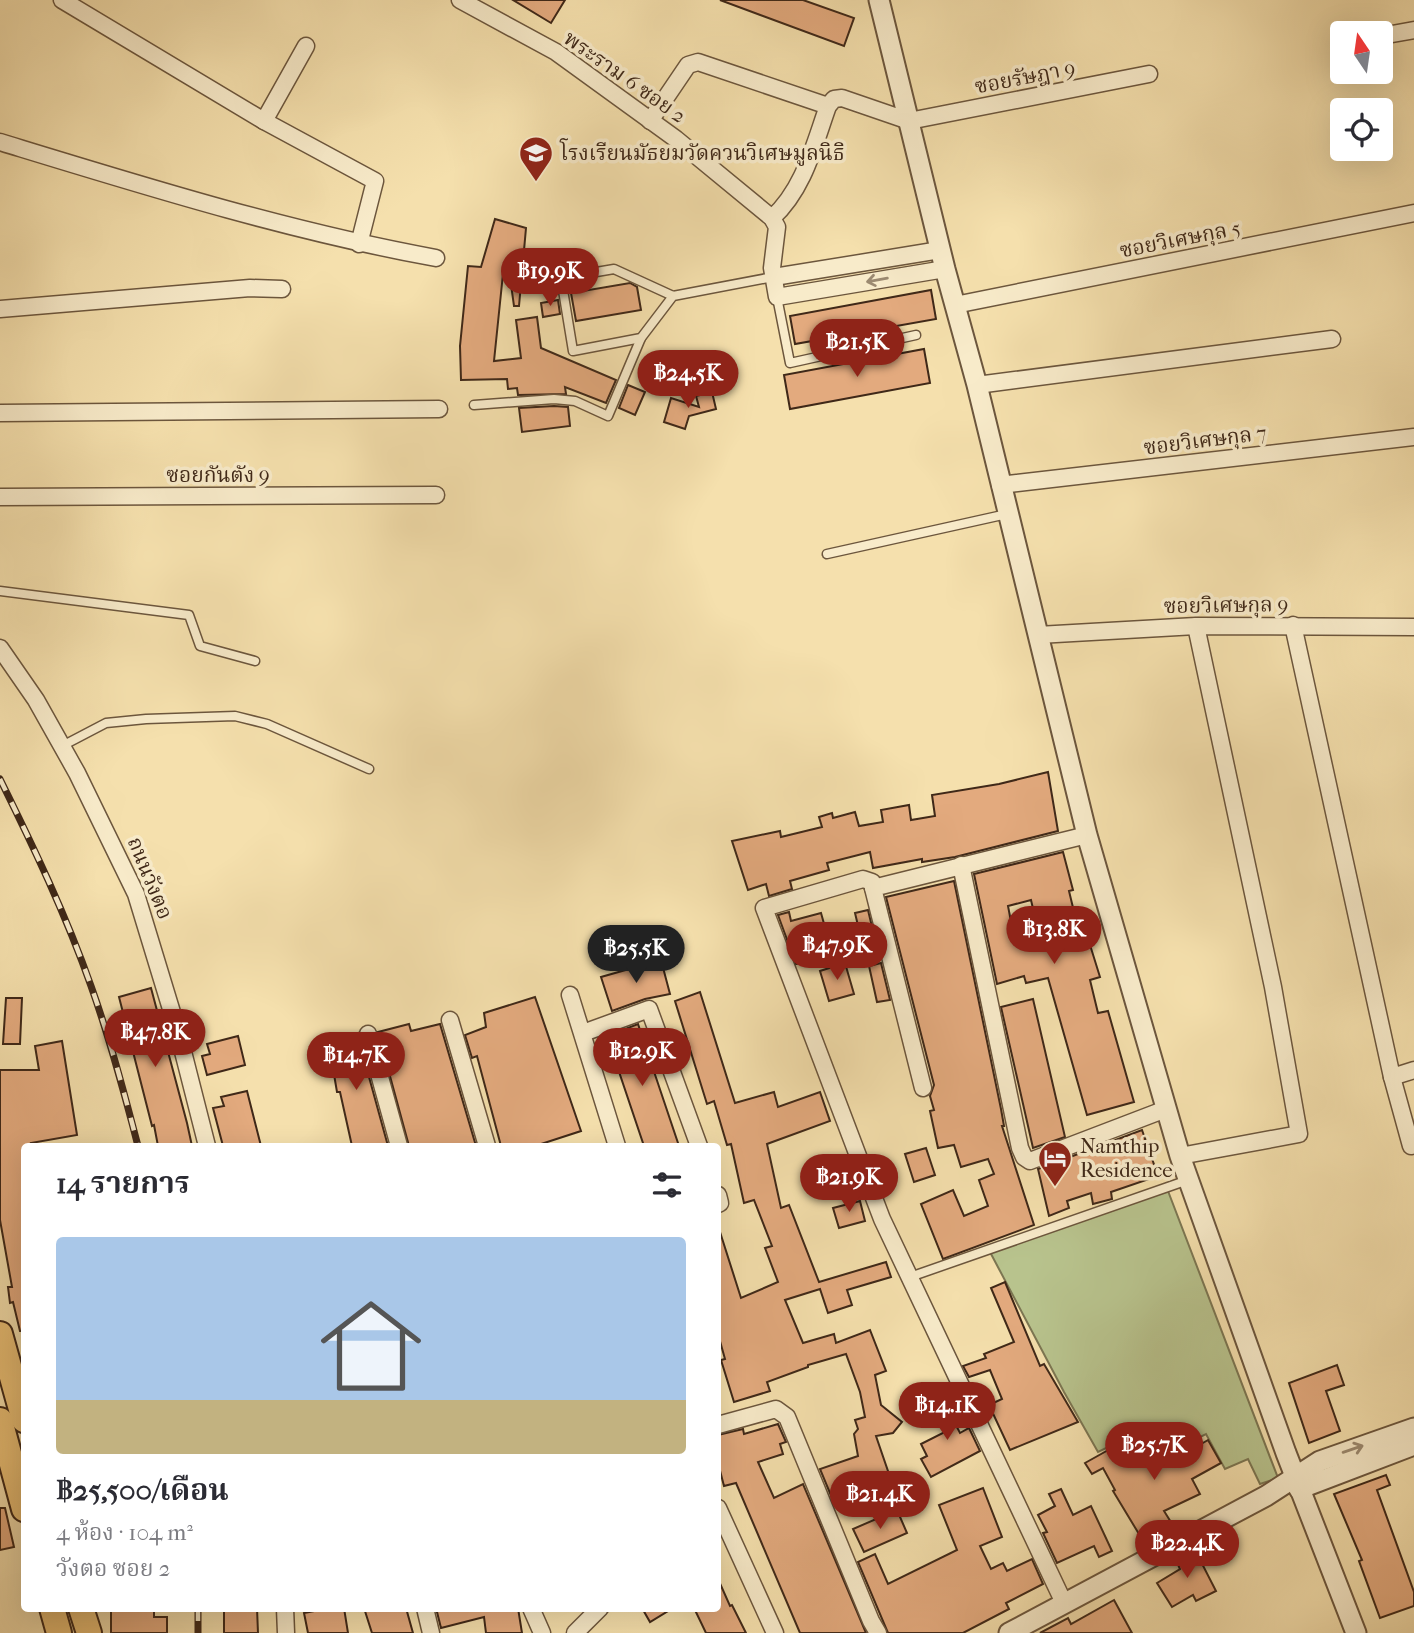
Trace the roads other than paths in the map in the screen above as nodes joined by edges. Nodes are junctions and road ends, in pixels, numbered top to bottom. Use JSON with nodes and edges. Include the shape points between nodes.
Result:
{"nodes":[{"id":1,"x":62,"y":0,"type":"edge"},
{"id":2,"x":460,"y":0,"type":"edge"},
{"id":3,"x":879,"y":0,"type":"edge"},
{"id":4,"x":1414,"y":30,"type":"edge"},
{"id":5,"x":1393,"y":34,"type":"edge"},
{"id":6,"x":306,"y":46,"type":"dead end"},
{"id":7,"x":1149,"y":74,"type":"dead end"},
{"id":8,"x":828,"y":106,"type":"junction"},
{"id":9,"x":264,"y":121,"type":"junction"},
{"id":10,"x":650,"y":121,"type":"junction"},
{"id":11,"x":909,"y":121,"type":"junction"},
{"id":12,"x":0,"y":142,"type":"edge"},
{"id":13,"x":1414,"y":213,"type":"edge"},
{"id":14,"x":772,"y":218,"type":"junction"},
{"id":15,"x":359,"y":244,"type":"junction"},
{"id":16,"x":436,"y":258,"type":"dead end"},
{"id":17,"x":942,"y":260,"type":"junction"},
{"id":18,"x":774,"y":277,"type":"junction"},
{"id":19,"x":282,"y":289,"type":"dead end"},
{"id":20,"x":673,"y":296,"type":"junction"},
{"id":21,"x":778,"y":297,"type":"junction"},
{"id":22,"x":955,"y":305,"type":"junction"},
{"id":23,"x":0,"y":309,"type":"edge"},
{"id":24,"x":916,"y":335,"type":"dead end"},
{"id":25,"x":641,"y":338,"type":"junction"},
{"id":26,"x":1332,"y":340,"type":"dead end"},
{"id":27,"x":977,"y":385,"type":"junction"},
{"id":28,"x":474,"y":405,"type":"dead end"},
{"id":29,"x":439,"y":409,"type":"dead end"},
{"id":30,"x":0,"y":413,"type":"edge"},
{"id":31,"x":1414,"y":437,"type":"edge"},
{"id":32,"x":1000,"y":485,"type":"junction"},
{"id":33,"x":436,"y":495,"type":"dead end"},
{"id":34,"x":0,"y":497,"type":"edge"},
{"id":35,"x":1007,"y":514,"type":"junction"},
{"id":36,"x":827,"y":554,"type":"dead end"},
{"id":37,"x":0,"y":591,"type":"edge"},
{"id":38,"x":1293,"y":625,"type":"junction"},
{"id":39,"x":1196,"y":626,"type":"junction"},
{"id":40,"x":1414,"y":627,"type":"edge"},
{"id":41,"x":1038,"y":635,"type":"junction"},
{"id":42,"x":0,"y":648,"type":"edge"},
{"id":43,"x":255,"y":661,"type":"dead end"},
{"id":44,"x":62,"y":746,"type":"junction"},
{"id":45,"x":369,"y":769,"type":"dead end"},
{"id":46,"x":1087,"y":835,"type":"junction"},
{"id":47,"x":961,"y":865,"type":"junction"},
{"id":48,"x":873,"y":888,"type":"junction"},
{"id":49,"x":570,"y":995,"type":"dead end"},
{"id":50,"x":450,"y":1020,"type":"dead end"},
{"id":51,"x":583,"y":1033,"type":"junction"},
{"id":52,"x":368,"y":1034,"type":"dead end"},
{"id":53,"x":1414,"y":1070,"type":"edge"},
{"id":54,"x":1392,"y":1077,"type":"junction"},
{"id":55,"x":923,"y":1088,"type":"dead end"},
{"id":56,"x":1166,"y":1108,"type":"junction"},
{"id":57,"x":206,"y":1143,"type":"edge"},
{"id":58,"x":398,"y":1143,"type":"edge"},
{"id":59,"x":486,"y":1143,"type":"edge"},
{"id":60,"x":616,"y":1143,"type":"edge"},
{"id":61,"x":698,"y":1143,"type":"edge"},
{"id":62,"x":1413,"y":1148,"type":"edge"},
{"id":63,"x":1180,"y":1156,"type":"junction"},
{"id":64,"x":1188,"y":1180,"type":"junction"},
{"id":65,"x":910,"y":1277,"type":"junction"},
{"id":66,"x":2,"y":1349,"type":"edge"},
{"id":67,"x":21,"y":1410,"type":"edge"},
{"id":68,"x":0,"y":1420,"type":"edge"},
{"id":69,"x":721,"y":1424,"type":"edge"},
{"id":70,"x":1414,"y":1428,"type":"edge"},
{"id":71,"x":1414,"y":1445,"type":"edge"},
{"id":72,"x":1297,"y":1483,"type":"junction"},
{"id":73,"x":21,"y":1497,"type":"edge"},
{"id":74,"x":721,"y":1515,"type":"edge"},
{"id":75,"x":1064,"y":1603,"type":"junction"},
{"id":76,"x":53,"y":1612,"type":"edge"},
{"id":77,"x":82,"y":1612,"type":"edge"},
{"id":78,"x":285,"y":1612,"type":"edge"},
{"id":79,"x":426,"y":1612,"type":"edge"},
{"id":80,"x":533,"y":1612,"type":"edge"},
{"id":81,"x":596,"y":1612,"type":"edge"},
{"id":82,"x":59,"y":1633,"type":"edge"},
{"id":83,"x":89,"y":1633,"type":"edge"},
{"id":84,"x":286,"y":1633,"type":"edge"},
{"id":85,"x":431,"y":1633,"type":"edge"},
{"id":86,"x":542,"y":1633,"type":"edge"},
{"id":87,"x":575,"y":1633,"type":"edge"},
{"id":88,"x":775,"y":1633,"type":"edge"},
{"id":89,"x":878,"y":1633,"type":"edge"},
{"id":90,"x":1009,"y":1633,"type":"edge"},
{"id":91,"x":1356,"y":1633,"type":"edge"}],
"edges":[{"from":1,"to":9,"type":"street"},
{"from":2,"to":10,"type":"street","name":"พระราม 6 ซอย 2","via":[[556,52]]},
{"from":3,"to":11,"type":"street"},
{"from":4,"to":5,"type":"street"},
{"from":6,"to":9,"type":"street"},
{"from":7,"to":11,"type":"street","name":"ซอยรัษฎา 9"},
{"from":8,"to":10,"type":"street","via":[[698,62],[688,65]]},
{"from":8,"to":11,"type":"street","via":[[842,98]]},
{"from":8,"to":14,"type":"street","via":[[796,191]]},
{"from":9,"to":15,"type":"street","via":[[375,181]]},
{"from":10,"to":14,"type":"street","name":"พระราม 6 ซอย 2"},
{"from":11,"to":17,"type":"street"},
{"from":12,"to":15,"type":"street"},
{"from":13,"to":22,"type":"street","name":"ซอยวิเศษกุล 5"},
{"from":14,"to":18,"type":"street","via":[[777,227]]},
{"from":15,"to":16,"type":"street"},
{"from":17,"to":18,"type":"street"},
{"from":17,"to":21,"type":"street","one_way":true},
{"from":17,"to":22,"type":"street"},
{"from":18,"to":20,"type":"lane"},
{"from":18,"to":21,"type":"street"},
{"from":19,"to":23,"type":"street"},
{"from":20,"to":25,"type":"lane"},
{"from":20,"to":25,"type":"lane","via":[[614,269],[561,278],[573,351]]},
{"from":21,"to":24,"type":"lane","via":[[790,363]]},
{"from":22,"to":27,"type":"street"},
{"from":25,"to":28,"type":"lane","via":[[608,416],[575,401],[554,399]]},
{"from":26,"to":27,"type":"street"},
{"from":27,"to":32,"type":"street"},
{"from":29,"to":30,"type":"street"},
{"from":31,"to":32,"type":"street","name":"ซอยวิเศษกุล 7"},
{"from":32,"to":35,"type":"street"},
{"from":33,"to":34,"type":"street","name":"ซอยกันตัง 9"},
{"from":35,"to":36,"type":"lane"},
{"from":35,"to":41,"type":"street"},
{"from":37,"to":43,"type":"lane","via":[[189,615],[200,646]]},
{"from":38,"to":39,"type":"street","name":"ซอยวิเศษกุล 9"},
{"from":38,"to":40,"type":"street","name":"ซอยวิเศษกุล 9"},
{"from":38,"to":54,"type":"street"},
{"from":39,"to":41,"type":"street","name":"ซอยวิเศษกุล 9"},
{"from":39,"to":63,"type":"street","via":[[1273,988],[1299,1134]]},
{"from":41,"to":46,"type":"street"},
{"from":42,"to":44,"type":"street","name":"ถนนวังตอ"},
{"from":44,"to":45,"type":"lane","via":[[106,723],[234,716],[267,724]]},
{"from":44,"to":57,"type":"street","name":"ถนนวังตอ","via":[[136,894]]},
{"from":46,"to":47,"type":"street"},
{"from":46,"to":56,"type":"street"},
{"from":47,"to":48,"type":"street"},
{"from":47,"to":56,"type":"street","via":[[1024,1157],[1030,1161]]},
{"from":48,"to":55,"type":"street"},
{"from":48,"to":65,"type":"street","via":[[872,881],[863,879],[764,908],[882,1219]]},
{"from":49,"to":51,"type":"street"},
{"from":50,"to":59,"type":"street"},
{"from":51,"to":60,"type":"street"},
{"from":51,"to":61,"type":"street","via":[[649,1009]]},
{"from":52,"to":58,"type":"street"},
{"from":53,"to":54,"type":"street"},
{"from":54,"to":62,"type":"street"},
{"from":56,"to":63,"type":"street"},
{"from":63,"to":64,"type":"street"},
{"from":64,"to":65,"type":"lane"},
{"from":64,"to":72,"type":"street"},
{"from":65,"to":75,"type":"street"},
{"from":66,"to":67,"type":"main road"},
{"from":68,"to":73,"type":"main road"},
{"from":69,"to":89,"type":"street","via":[[776,1409],[787,1417]]},
{"from":72,"to":70,"type":"street","one_way":true,"via":[[1320,1461]]},
{"from":71,"to":72,"type":"street"},
{"from":72,"to":75,"type":"street"},
{"from":72,"to":91,"type":"street"},
{"from":74,"to":88,"type":"street"},
{"from":75,"to":90,"type":"street"},
{"from":76,"to":82,"type":"main road"},
{"from":77,"to":83,"type":"main road"},
{"from":78,"to":84,"type":"street"},
{"from":79,"to":85,"type":"street"},
{"from":80,"to":86,"type":"street"},
{"from":81,"to":87,"type":"street"}]}
